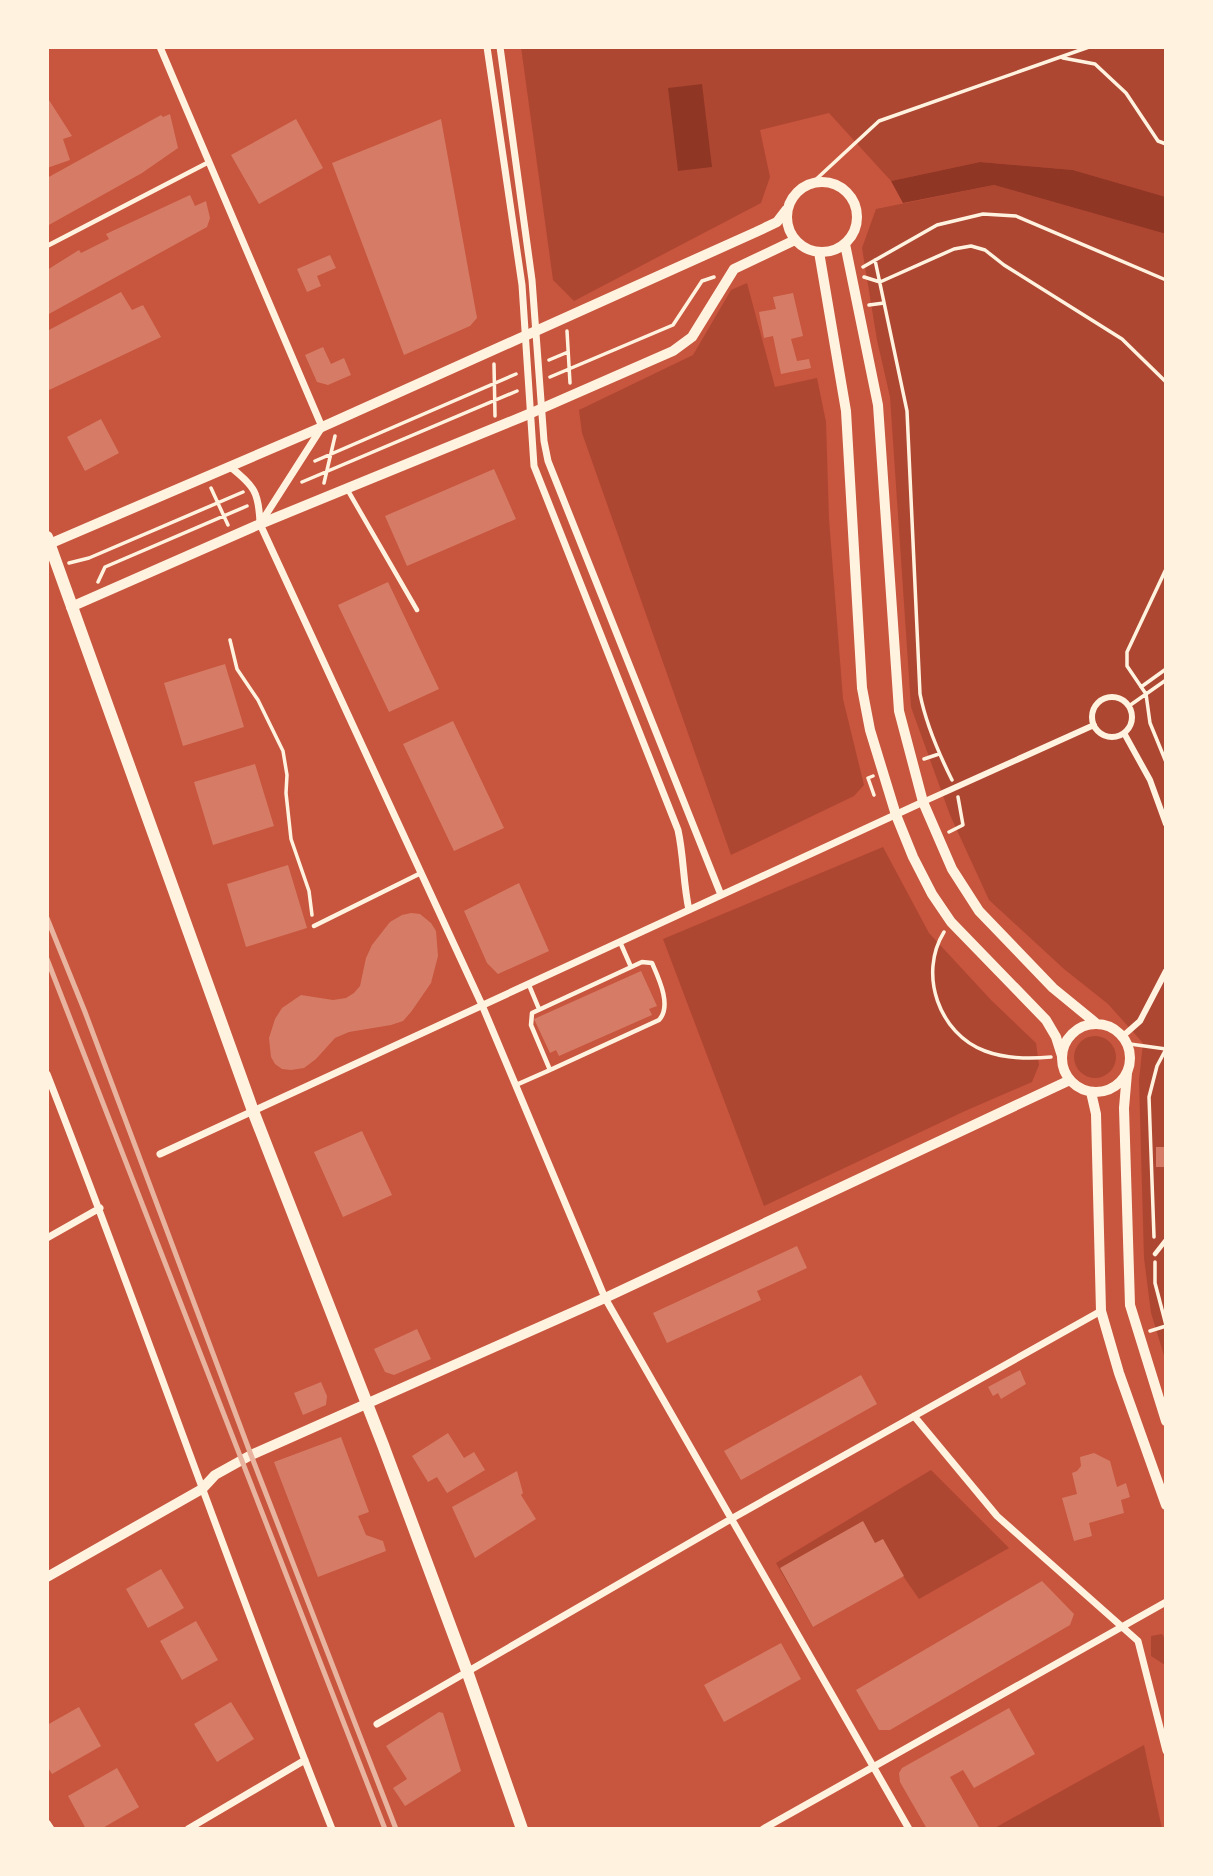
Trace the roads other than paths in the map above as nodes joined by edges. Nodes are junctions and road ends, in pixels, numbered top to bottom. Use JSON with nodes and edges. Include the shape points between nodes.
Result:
{"nodes":[{"id":1,"x":160,"y":47,"type":"edge"},
{"id":2,"x":487,"y":47,"type":"edge"},
{"id":3,"x":499,"y":47,"type":"edge"},
{"id":4,"x":209,"y":162,"type":"junction"},
{"id":5,"x":787,"y":209,"type":"junction"},
{"id":6,"x":795,"y":240,"type":"junction"},
{"id":7,"x":845,"y":244,"type":"junction"},
{"id":8,"x":47,"y":246,"type":"edge"},
{"id":9,"x":819,"y":252,"type":"junction"},
{"id":10,"x":531,"y":332,"type":"junction"},
{"id":11,"x":542,"y":406,"type":"junction"},
{"id":12,"x":529,"y":414,"type":"junction"},
{"id":13,"x":322,"y":427,"type":"junction"},
{"id":14,"x":229,"y":466,"type":"junction"},
{"id":15,"x":346,"y":489,"type":"junction"},
{"id":16,"x":260,"y":524,"type":"junction"},
{"id":17,"x":48,"y":542,"type":"edge"},
{"id":18,"x":71,"y":607,"type":"junction"},
{"id":19,"x":417,"y":610,"type":"dead end"},
{"id":20,"x":1094,"y":725,"type":"junction"},
{"id":21,"x":1124,"y":733,"type":"junction"},
{"id":22,"x":923,"y":802,"type":"junction"},
{"id":23,"x":896,"y":814,"type":"junction"},
{"id":24,"x":1166,"y":824,"type":"edge"},
{"id":25,"x":421,"y":873,"type":"junction"},
{"id":26,"x":721,"y":895,"type":"junction"},
{"id":27,"x":689,"y":910,"type":"junction"},
{"id":28,"x":314,"y":926,"type":"road end"},
{"id":29,"x":620,"y":942,"type":"junction"},
{"id":30,"x":631,"y":967,"type":"junction"},
{"id":31,"x":1166,"y":971,"type":"edge"},
{"id":32,"x":528,"y":984,"type":"junction"},
{"id":33,"x":482,"y":1005,"type":"junction"},
{"id":34,"x":540,"y":1009,"type":"junction"},
{"id":35,"x":1097,"y":1024,"type":"junction"},
{"id":36,"x":1125,"y":1040,"type":"junction"},
{"id":37,"x":1062,"y":1056,"type":"junction"},
{"id":38,"x":550,"y":1070,"type":"junction"},
{"id":39,"x":1128,"y":1073,"type":"junction"},
{"id":40,"x":47,"y":1074,"type":"edge"},
{"id":41,"x":1070,"y":1080,"type":"junction"},
{"id":42,"x":516,"y":1086,"type":"junction"},
{"id":43,"x":1091,"y":1092,"type":"junction"},
{"id":44,"x":253,"y":1111,"type":"junction"},
{"id":45,"x":160,"y":1154,"type":"dead end"},
{"id":46,"x":100,"y":1208,"type":"junction"},
{"id":47,"x":47,"y":1238,"type":"edge"},
{"id":48,"x":1166,"y":1240,"type":"edge"},
{"id":49,"x":1155,"y":1254,"type":"road end"},
{"id":50,"x":605,"y":1298,"type":"junction"},
{"id":51,"x":1101,"y":1311,"type":"junction"},
{"id":52,"x":367,"y":1403,"type":"junction"},
{"id":53,"x":914,"y":1416,"type":"junction"},
{"id":54,"x":1166,"y":1421,"type":"edge"},
{"id":55,"x":202,"y":1489,"type":"junction"},
{"id":56,"x":1166,"y":1505,"type":"edge"},
{"id":57,"x":731,"y":1519,"type":"junction"},
{"id":58,"x":47,"y":1577,"type":"edge"},
{"id":59,"x":1166,"y":1602,"type":"edge"},
{"id":60,"x":1122,"y":1626,"type":"junction"},
{"id":61,"x":467,"y":1671,"type":"junction"},
{"id":62,"x":377,"y":1724,"type":"dead end"},
{"id":63,"x":1166,"y":1751,"type":"edge"},
{"id":64,"x":305,"y":1760,"type":"junction"},
{"id":65,"x":874,"y":1766,"type":"junction"},
{"id":66,"x":47,"y":1823,"type":"edge"},
{"id":67,"x":51,"y":1829,"type":"edge"},
{"id":68,"x":188,"y":1829,"type":"edge"},
{"id":69,"x":332,"y":1829,"type":"edge"},
{"id":70,"x":522,"y":1829,"type":"edge"},
{"id":71,"x":763,"y":1829,"type":"edge"},
{"id":72,"x":909,"y":1829,"type":"edge"}],
"edges":[{"from":1,"to":4,"type":"street"},
{"from":2,"to":10,"type":"street"},
{"from":3,"to":10,"type":"street","via":[[532,280]]},
{"from":4,"to":8,"type":"lane"},
{"from":4,"to":13,"type":"street"},
{"from":5,"to":6,"type":"street"},
{"from":5,"to":7,"type":"street","via":[[800,189],[811,184],[823,181],[845,190],[857,211],[857,223]]},
{"from":5,"to":10,"type":"street","via":[[777,222]]},
{"from":6,"to":9,"type":"street"},
{"from":6,"to":11,"type":"street","via":[[734,269],[692,337],[673,351]]},
{"from":7,"to":9,"type":"street"},
{"from":7,"to":22,"type":"street","via":[[878,405],[899,711]]},
{"from":9,"to":23,"type":"street","via":[[846,411],[862,688]]},
{"from":10,"to":11,"type":"street"},
{"from":10,"to":12,"type":"street"},
{"from":10,"to":13,"type":"street"},
{"from":11,"to":12,"type":"street"},
{"from":11,"to":26,"type":"street","via":[[548,461]]},
{"from":12,"to":15,"type":"street"},
{"from":12,"to":27,"type":"street","via":[[534,466],[678,830]]},
{"from":13,"to":14,"type":"street"},
{"from":13,"to":16,"type":"street"},
{"from":14,"to":16,"type":"street","via":[[246,479],[259,500]]},
{"from":14,"to":17,"type":"street"},
{"from":15,"to":16,"type":"street"},
{"from":15,"to":19,"type":"lane"},
{"from":16,"to":18,"type":"street"},
{"from":16,"to":25,"type":"street"},
{"from":17,"to":18,"type":"main road"},
{"from":18,"to":44,"type":"main road"},
{"from":20,"to":21,"type":"street","via":[[1107,736]]},
{"from":20,"to":21,"type":"street","via":[[1093,711],[1102,699],[1117,697],[1129,706],[1132,721]]},
{"from":20,"to":22,"type":"street"},
{"from":21,"to":24,"type":"street","via":[[1150,780]]},
{"from":22,"to":23,"type":"street"},
{"from":22,"to":35,"type":"street","via":[[960,884],[979,911],[1053,988]]},
{"from":23,"to":26,"type":"street"},
{"from":23,"to":37,"type":"street","via":[[923,878],[951,922],[1046,1020]]},
{"from":25,"to":28,"type":"lane"},
{"from":25,"to":33,"type":"street"},
{"from":26,"to":27,"type":"street"},
{"from":27,"to":29,"type":"street"},
{"from":29,"to":30,"type":"lane"},
{"from":29,"to":32,"type":"street"},
{"from":30,"to":34,"type":"lane"},
{"from":30,"to":38,"type":"lane","via":[[652,963],[666,1007],[662,1017]]},
{"from":31,"to":36,"type":"street"},
{"from":32,"to":33,"type":"street"},
{"from":32,"to":34,"type":"lane"},
{"from":33,"to":42,"type":"street"},
{"from":33,"to":44,"type":"street"},
{"from":34,"to":38,"type":"lane","via":[[530,1020]]},
{"from":35,"to":36,"type":"street","via":[[1115,1030]]},
{"from":35,"to":37,"type":"street","via":[[1077,1030]]},
{"from":36,"to":39,"type":"street"},
{"from":37,"to":41,"type":"street"},
{"from":38,"to":42,"type":"lane"},
{"from":39,"to":43,"type":"street","via":[[1112,1088]]},
{"from":39,"to":54,"type":"street","via":[[1124,1108],[1130,1305]]},
{"from":40,"to":46,"type":"street"},
{"from":41,"to":43,"type":"street"},
{"from":41,"to":50,"type":"street"},
{"from":42,"to":50,"type":"street"},
{"from":43,"to":51,"type":"street","via":[[1096,1114]]},
{"from":44,"to":45,"type":"street"},
{"from":44,"to":52,"type":"main road"},
{"from":46,"to":47,"type":"street"},
{"from":46,"to":55,"type":"street"},
{"from":48,"to":49,"type":"lane"},
{"from":50,"to":52,"type":"street"},
{"from":50,"to":57,"type":"street"},
{"from":51,"to":53,"type":"street"},
{"from":51,"to":56,"type":"street"},
{"from":52,"to":55,"type":"street","via":[[251,1455],[215,1475]]},
{"from":52,"to":61,"type":"main road"},
{"from":53,"to":57,"type":"street"},
{"from":53,"to":60,"type":"street","via":[[997,1516]]},
{"from":55,"to":58,"type":"street"},
{"from":55,"to":64,"type":"street"},
{"from":57,"to":61,"type":"street"},
{"from":57,"to":65,"type":"street"},
{"from":59,"to":60,"type":"street"},
{"from":60,"to":63,"type":"street","via":[[1138,1641]]},
{"from":60,"to":65,"type":"street"},
{"from":61,"to":62,"type":"street"},
{"from":61,"to":70,"type":"main road"},
{"from":64,"to":68,"type":"street"},
{"from":64,"to":69,"type":"street"},
{"from":65,"to":71,"type":"street"},
{"from":65,"to":72,"type":"street"},
{"from":66,"to":67,"type":"street"}]}
